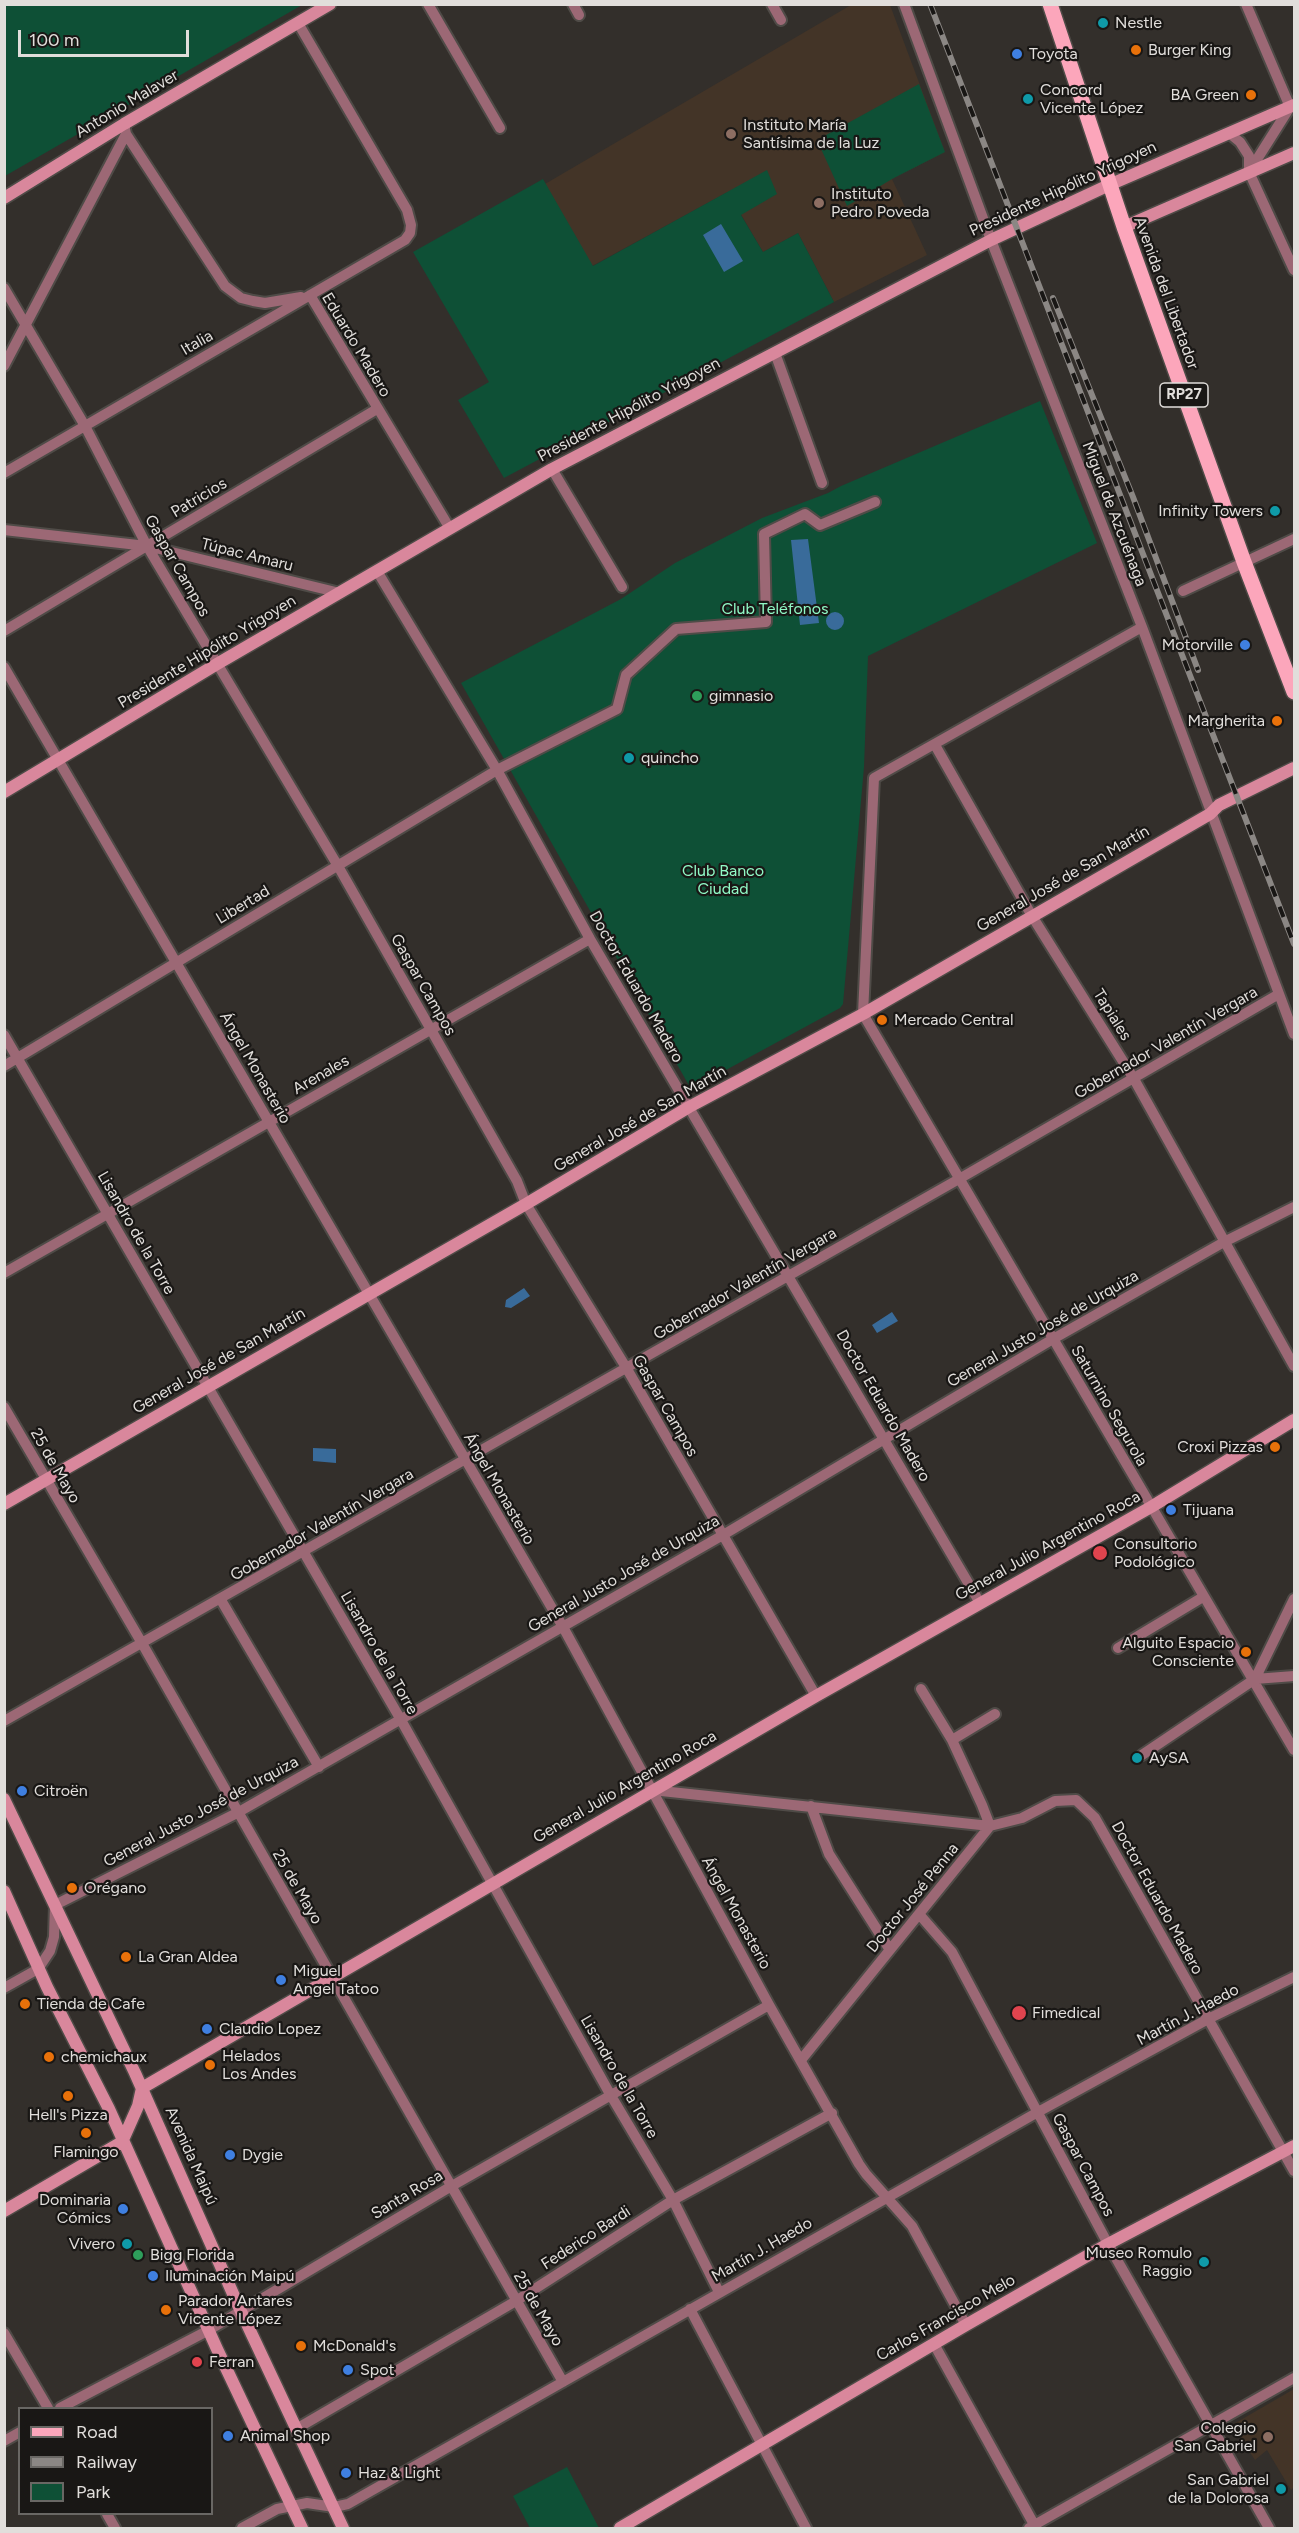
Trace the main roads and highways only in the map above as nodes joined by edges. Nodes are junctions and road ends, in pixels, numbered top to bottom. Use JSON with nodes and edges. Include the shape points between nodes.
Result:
{"nodes":[{"id":1,"x":1050,"y":4,"type":"edge"},
{"id":2,"x":1294,"y":692,"type":"edge"}],
"edges":[{"from":1,"to":2,"type":"main road","name":"Avenida del Libertador","number":"RP27","via":[[1109,185]]}]}
